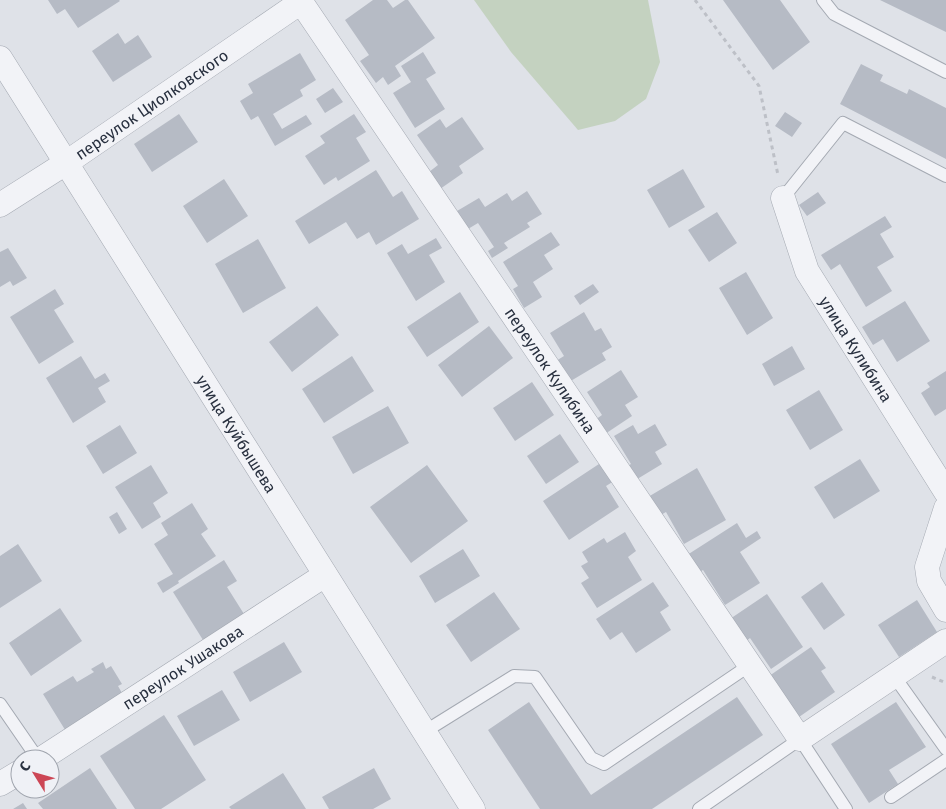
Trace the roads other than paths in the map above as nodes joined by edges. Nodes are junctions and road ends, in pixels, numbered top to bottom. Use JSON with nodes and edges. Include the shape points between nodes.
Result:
{"nodes":[{"id":1,"x":823,"y":0,"type":"edge"},
{"id":2,"x":301,"y":2,"type":"joint"},
{"id":3,"x":0,"y":58,"type":"edge"},
{"id":4,"x":946,"y":72,"type":"edge"},
{"id":5,"x":66,"y":163,"type":"junction"},
{"id":6,"x":946,"y":176,"type":"edge"},
{"id":7,"x":784,"y":198,"type":"joint"},
{"id":8,"x":0,"y":204,"type":"edge"},
{"id":9,"x":946,"y":492,"type":"edge"},
{"id":10,"x":946,"y":508,"type":"edge"},
{"id":11,"x":325,"y":575,"type":"junction"},
{"id":12,"x":946,"y":610,"type":"edge"},
{"id":13,"x":946,"y":641,"type":"edge"},
{"id":14,"x":750,"y":665,"type":"junction"},
{"id":15,"x":894,"y":676,"type":"junction"},
{"id":16,"x":0,"y":704,"type":"edge"},
{"id":17,"x":424,"y":732,"type":"junction"},
{"id":18,"x":800,"y":739,"type":"junction"},
{"id":19,"x":32,"y":749,"type":"edge"},
{"id":20,"x":55,"y":749,"type":"edge"},
{"id":21,"x":946,"y":749,"type":"edge"},
{"id":22,"x":946,"y":760,"type":"edge"},
{"id":23,"x":891,"y":797,"type":"dead end"},
{"id":24,"x":465,"y":806,"type":"edge"},
{"id":25,"x":698,"y":809,"type":"edge"},
{"id":26,"x":846,"y":809,"type":"edge"}],
"edges":[{"from":1,"to":4,"type":"lane","via":[[834,14]]},
{"from":2,"to":5,"type":"street","name":"переулок Циолковского"},
{"from":2,"to":14,"type":"street","name":"переулок Кулибина"},
{"from":3,"to":5,"type":"street","name":"улица Куйбышева"},
{"from":5,"to":8,"type":"street","name":"переулок Циолковского"},
{"from":5,"to":11,"type":"street","name":"улица Куйбышева"},
{"from":6,"to":7,"type":"lane","via":[[844,123]]},
{"from":7,"to":9,"type":"street","name":"улица Кулибина","via":[[807,271]]},
{"from":10,"to":12,"type":"street","via":[[927,567],[929,581]]},
{"from":11,"to":17,"type":"street","name":"улица Куйбышева"},
{"from":11,"to":20,"type":"street","name":"переулок Ушакова"},
{"from":13,"to":15,"type":"street"},
{"from":14,"to":17,"type":"lane","via":[[604,764],[591,758],[535,676],[514,676]]},
{"from":14,"to":18,"type":"street","name":"переулок Кулибина"},
{"from":15,"to":18,"type":"street"},
{"from":15,"to":21,"type":"lane"},
{"from":16,"to":19,"type":"lane"},
{"from":17,"to":24,"type":"street","name":"улица Куйбышева"},
{"from":18,"to":25,"type":"lane"},
{"from":18,"to":26,"type":"lane"},
{"from":22,"to":23,"type":"lane"}]}
